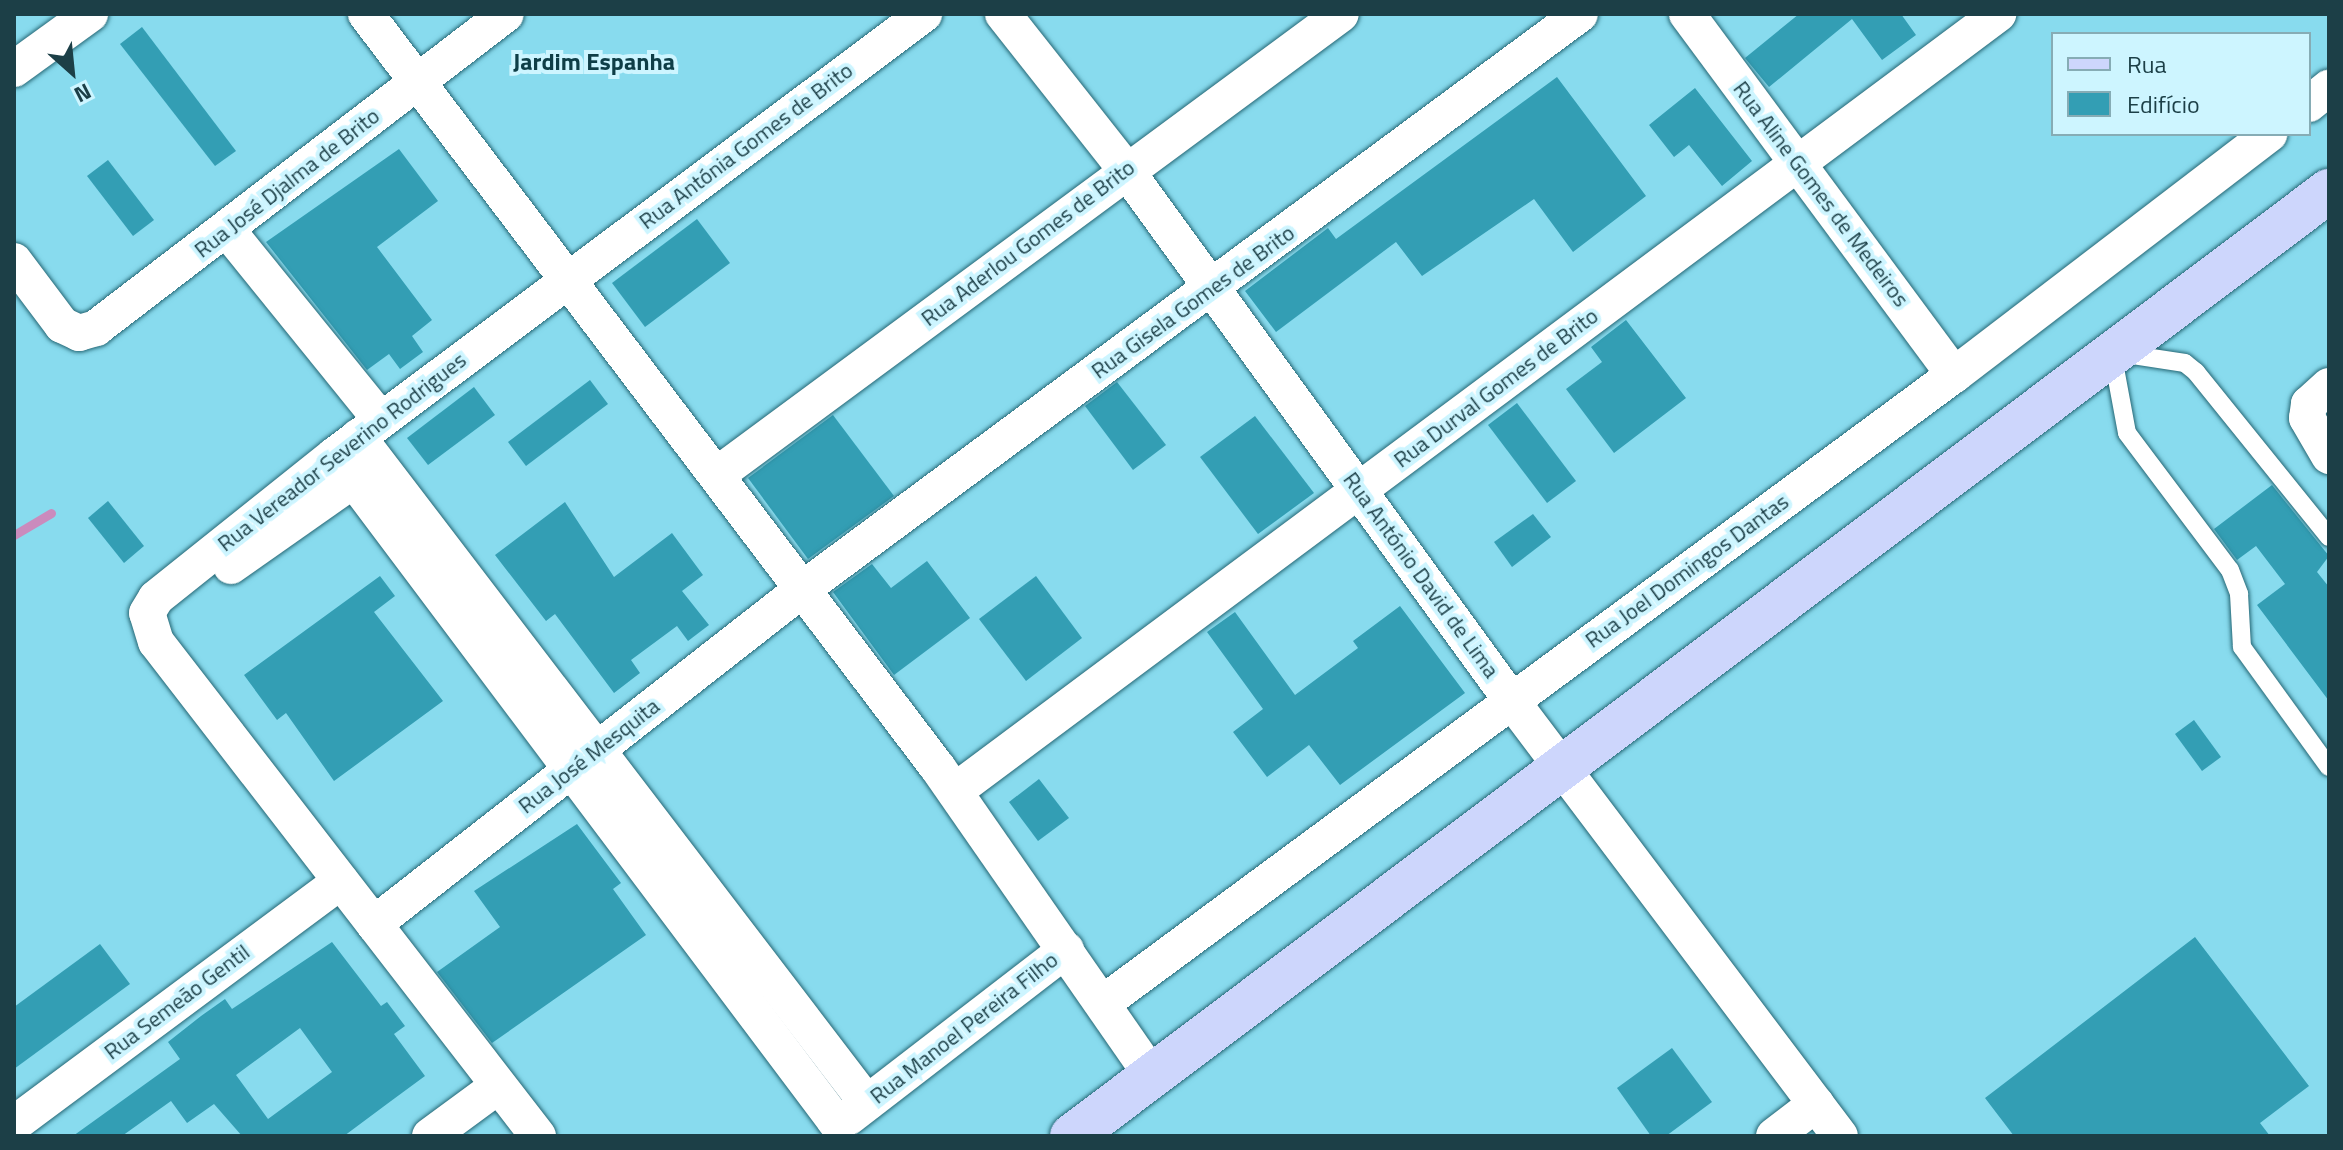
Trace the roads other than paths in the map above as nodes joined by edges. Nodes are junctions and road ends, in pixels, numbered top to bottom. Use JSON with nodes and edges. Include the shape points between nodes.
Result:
{"nodes":[{"id":1,"x":90,"y":14,"type":"edge"},
{"id":2,"x":366,"y":14,"type":"edge"},
{"id":3,"x":506,"y":14,"type":"edge"},
{"id":4,"x":924,"y":14,"type":"edge"},
{"id":5,"x":1003,"y":14,"type":"edge"},
{"id":6,"x":1341,"y":14,"type":"edge"},
{"id":7,"x":1580,"y":14,"type":"edge"},
{"id":8,"x":1687,"y":14,"type":"edge"},
{"id":9,"x":1998,"y":14,"type":"edge"},
{"id":10,"x":14,"y":69,"type":"edge"},
{"id":11,"x":416,"y":82,"type":"junction"},
{"id":12,"x":2329,"y":88,"type":"edge"},
{"id":13,"x":2311,"y":102,"type":"edge"},
{"id":14,"x":2266,"y":136,"type":"edge"},
{"id":15,"x":1799,"y":162,"type":"junction"},
{"id":16,"x":1126,"y":170,"type":"junction"},
{"id":17,"x":2329,"y":191,"type":"edge"},
{"id":18,"x":228,"y":231,"type":"junction"},
{"id":19,"x":14,"y":261,"type":"edge"},
{"id":20,"x":568,"y":278,"type":"junction"},
{"id":21,"x":1209,"y":290,"type":"junction"},
{"id":22,"x":2112,"y":352,"type":"junction"},
{"id":23,"x":1954,"y":375,"type":"junction"},
{"id":24,"x":2325,"y":389,"type":"edge"},
{"id":25,"x":361,"y":451,"type":"junction"},
{"id":26,"x":2329,"y":456,"type":"edge"},
{"id":27,"x":718,"y":474,"type":"junction"},
{"id":28,"x":1360,"y":490,"type":"junction"},
{"id":29,"x":2329,"y":537,"type":"edge"},
{"id":30,"x":804,"y":588,"type":"junction"},
{"id":31,"x":1511,"y":700,"type":"junction"},
{"id":32,"x":598,"y":749,"type":"junction"},
{"id":33,"x":1561,"y":767,"type":"junction"},
{"id":34,"x":2329,"y":767,"type":"edge"},
{"id":35,"x":567,"y":772,"type":"junction"},
{"id":36,"x":955,"y":791,"type":"junction"},
{"id":37,"x":341,"y":881,"type":"junction"},
{"id":38,"x":374,"y":924,"type":"junction"},
{"id":39,"x":1066,"y":950,"type":"junction"},
{"id":40,"x":1103,"y":1003,"type":"junction"},
{"id":41,"x":1152,"y":1076,"type":"junction"},
{"id":42,"x":498,"y":1086,"type":"junction"},
{"id":43,"x":867,"y":1103,"type":"junction"},
{"id":44,"x":1816,"y":1104,"type":"junction"},
{"id":45,"x":14,"y":1124,"type":"edge"},
{"id":46,"x":831,"y":1130,"type":"edge"},
{"id":47,"x":1082,"y":1133,"type":"edge"},
{"id":48,"x":430,"y":1136,"type":"edge"},
{"id":49,"x":538,"y":1136,"type":"edge"},
{"id":50,"x":1774,"y":1136,"type":"edge"},
{"id":51,"x":1840,"y":1136,"type":"edge"}],
"edges":[{"from":1,"to":10,"type":"street"},
{"from":2,"to":11,"type":"street"},
{"from":3,"to":11,"type":"street","name":"Rua José Djalma de Brito"},
{"from":4,"to":20,"type":"street","name":"Rua Antónia Gomes de Brito"},
{"from":5,"to":16,"type":"street","name":"Rua António David de Lima"},
{"from":6,"to":16,"type":"street","name":"Rua Aderlou Gomes de Brito"},
{"from":7,"to":21,"type":"street","name":"Rua Gisela Gomes de Brito"},
{"from":8,"to":15,"type":"street","name":"Rua Aline Gomes de Medeiros"},
{"from":9,"to":15,"type":"street","name":"Rua Durval Gomes de Brito"},
{"from":11,"to":18,"type":"street","name":"Rua José Djalma de Brito"},
{"from":11,"to":20,"type":"street"},
{"from":12,"to":13,"type":"street"},
{"from":14,"to":23,"type":"street","name":"Rua Joel Domingos Dantas"},
{"from":15,"to":23,"type":"street","name":"Rua Aline Gomes de Medeiros"},
{"from":15,"to":28,"type":"street","name":"Rua Durval Gomes de Brito"},
{"from":16,"to":21,"type":"street","name":"Rua António David de Lima"},
{"from":16,"to":27,"type":"street","name":"Rua Aderlou Gomes de Brito"},
{"from":17,"to":22,"type":"main road"},
{"from":18,"to":19,"type":"street","name":"Rua José Djalma de Brito","via":[[96,328],[79,333],[62,325]]},
{"from":18,"to":25,"type":"street"},
{"from":20,"to":25,"type":"street","name":"Rua Vereador Severino Rodrigues"},
{"from":20,"to":27,"type":"street"},
{"from":21,"to":28,"type":"street","name":"Rua António David de Lima"},
{"from":21,"to":30,"type":"street","name":"Rua Gisela Gomes de Brito"},
{"from":22,"to":29,"type":"lane","via":[[2185,363],[2196,372]]},
{"from":22,"to":33,"type":"main road"},
{"from":22,"to":34,"type":"lane","via":[[2127,433],[2230,570],[2239,594],[2242,647]]},
{"from":23,"to":31,"type":"street","name":"Rua Joel Domingos Dantas"},
{"from":24,"to":26,"type":"street","via":[[2307,418]]},
{"from":25,"to":32,"type":"street"},
{"from":25,"to":35,"type":"street"},
{"from":25,"to":37,"type":"street","name":"Rua Vereador Severino Rodrigues","via":[[156,598],[146,623]]},
{"from":27,"to":30,"type":"street"},
{"from":28,"to":31,"type":"street","name":"Rua António David de Lima"},
{"from":28,"to":36,"type":"street","name":"Rua Durval Gomes de Brito"},
{"from":30,"to":32,"type":"street","name":"Rua José Mesquita"},
{"from":30,"to":36,"type":"street"},
{"from":31,"to":33,"type":"street","name":"Rua António David de Lima"},
{"from":31,"to":40,"type":"street","name":"Rua Joel Domingos Dantas"},
{"from":32,"to":35,"type":"street","name":"Rua José Mesquita"},
{"from":32,"to":43,"type":"street"},
{"from":33,"to":41,"type":"main road"},
{"from":33,"to":44,"type":"street","name":"Rua António David de Lima"},
{"from":35,"to":38,"type":"street","name":"Rua José Mesquita"},
{"from":35,"to":46,"type":"street"},
{"from":36,"to":39,"type":"street"},
{"from":37,"to":38,"type":"street","name":"Rua Vereador Severino Rodrigues"},
{"from":37,"to":45,"type":"street","name":"Rua Semeão Gentil"},
{"from":38,"to":42,"type":"street","name":"Rua Vereador Severino Rodrigues"},
{"from":39,"to":40,"type":"street"},
{"from":39,"to":43,"type":"street","name":"Rua Manoel Pereira Filho"},
{"from":40,"to":41,"type":"street"},
{"from":41,"to":47,"type":"main road"},
{"from":42,"to":48,"type":"street"},
{"from":42,"to":49,"type":"street","name":"Rua Vereador Severino Rodrigues"},
{"from":43,"to":46,"type":"street","name":"Rua Manoel Pereira Filho"},
{"from":44,"to":50,"type":"street"},
{"from":44,"to":51,"type":"street","name":"Rua António David de Lima"}]}
